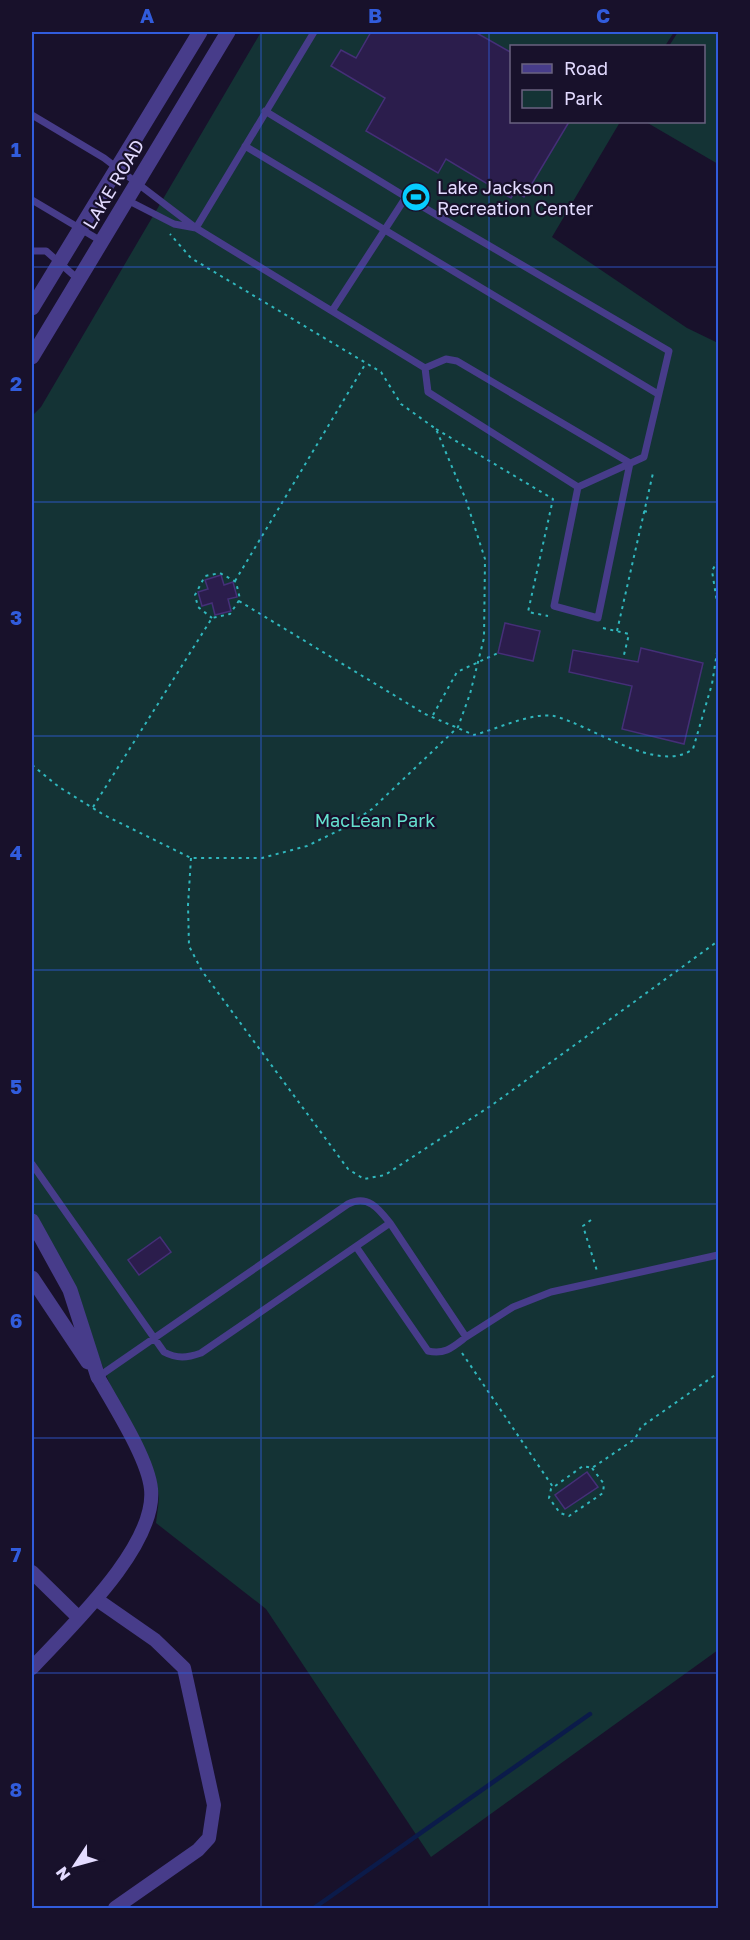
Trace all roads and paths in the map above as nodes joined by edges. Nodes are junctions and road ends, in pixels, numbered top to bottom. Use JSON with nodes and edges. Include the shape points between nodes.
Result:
{"nodes":[{"id":1,"x":200,"y":32,"type":"edge"},
{"id":2,"x":228,"y":32,"type":"edge"},
{"id":3,"x":314,"y":32,"type":"edge"},
{"id":4,"x":265,"y":111,"type":"junction"},
{"id":5,"x":32,"y":115,"type":"edge"},
{"id":6,"x":245,"y":146,"type":"junction"},
{"id":7,"x":118,"y":168,"type":"junction"},
{"id":8,"x":134,"y":183,"type":"junction"},
{"id":9,"x":406,"y":197,"type":"junction"},
{"id":10,"x":32,"y":200,"type":"edge"},
{"id":11,"x":127,"y":200,"type":"junction"},
{"id":12,"x":196,"y":228,"type":"junction"},
{"id":13,"x":80,"y":229,"type":"junction"},
{"id":14,"x":167,"y":230,"type":"dead end"},
{"id":15,"x":384,"y":230,"type":"junction"},
{"id":16,"x":101,"y":241,"type":"junction"},
{"id":17,"x":32,"y":251,"type":"edge"},
{"id":18,"x":59,"y":263,"type":"junction"},
{"id":19,"x":78,"y":279,"type":"junction"},
{"id":20,"x":32,"y":308,"type":"edge"},
{"id":21,"x":332,"y":311,"type":"junction"},
{"id":22,"x":32,"y":357,"type":"edge"},
{"id":23,"x":366,"y":362,"type":"junction"},
{"id":24,"x":425,"y":368,"type":"junction"},
{"id":25,"x":658,"y":394,"type":"junction"},
{"id":26,"x":436,"y":429,"type":"junction"},
{"id":27,"x":630,"y":463,"type":"junction"},
{"id":28,"x":653,"y":473,"type":"dead end"},
{"id":29,"x":578,"y":487,"type":"junction"},
{"id":30,"x":644,"y":512,"type":"junction"},
{"id":31,"x":651,"y":513,"type":"dead end"},
{"id":32,"x":718,"y":560,"type":"edge"},
{"id":33,"x":234,"y":581,"type":"junction"},
{"id":34,"x":239,"y":601,"type":"junction"},
{"id":35,"x":718,"y":608,"type":"edge"},
{"id":36,"x":550,"y":616,"type":"dead end"},
{"id":37,"x":212,"y":618,"type":"junction"},
{"id":38,"x":595,"y":626,"type":"dead end"},
{"id":39,"x":617,"y":631,"type":"junction"},
{"id":40,"x":718,"y":646,"type":"edge"},
{"id":41,"x":498,"y":653,"type":"dead end"},
{"id":42,"x":623,"y":659,"type":"dead end"},
{"id":43,"x":477,"y":663,"type":"junction"},
{"id":44,"x":433,"y":715,"type":"junction"},
{"id":45,"x":458,"y":728,"type":"junction"},
{"id":46,"x":32,"y":765,"type":"edge"},
{"id":47,"x":93,"y":808,"type":"junction"},
{"id":48,"x":190,"y":858,"type":"junction"},
{"id":49,"x":718,"y":940,"type":"edge"},
{"id":50,"x":32,"y":1164,"type":"edge"},
{"id":51,"x":591,"y":1220,"type":"dead end"},
{"id":52,"x":32,"y":1221,"type":"edge"},
{"id":53,"x":390,"y":1223,"type":"junction"},
{"id":54,"x":357,"y":1248,"type":"junction"},
{"id":55,"x":718,"y":1255,"type":"edge"},
{"id":56,"x":32,"y":1278,"type":"edge"},
{"id":57,"x":599,"y":1280,"type":"junction"},
{"id":58,"x":466,"y":1337,"type":"junction"},
{"id":59,"x":156,"y":1339,"type":"junction"},
{"id":60,"x":456,"y":1345,"type":"junction"},
{"id":61,"x":718,"y":1373,"type":"edge"},
{"id":62,"x":98,"y":1377,"type":"junction"},
{"id":63,"x":592,"y":1468,"type":"junction"},
{"id":64,"x":553,"y":1487,"type":"junction"},
{"id":65,"x":32,"y":1572,"type":"edge"},
{"id":66,"x":96,"y":1599,"type":"junction"},
{"id":67,"x":79,"y":1618,"type":"junction"},
{"id":68,"x":32,"y":1668,"type":"edge"},
{"id":69,"x":115,"y":1908,"type":"edge"}],
"edges":[{"from":1,"to":7,"type":"street","name":"LAKE ROAD"},
{"from":2,"to":8,"type":"street","name":"LAKE ROAD"},
{"from":3,"to":4,"type":"lane"},
{"from":4,"to":6,"type":"lane"},
{"from":4,"to":9,"type":"lane"},
{"from":5,"to":7,"type":"lane"},
{"from":6,"to":12,"type":"lane"},
{"from":6,"to":15,"type":"lane"},
{"from":7,"to":8,"type":"lane"},
{"from":7,"to":13,"type":"street","name":"LAKE ROAD"},
{"from":8,"to":11,"type":"street","name":"LAKE ROAD"},
{"from":8,"to":12,"type":"lane"},
{"from":9,"to":15,"type":"lane"},
{"from":9,"to":25,"type":"lane","via":[[669,351]]},
{"from":10,"to":13,"type":"lane"},
{"from":11,"to":12,"type":"lane","via":[[174,224]]},
{"from":11,"to":16,"type":"street","name":"LAKE ROAD"},
{"from":12,"to":21,"type":"lane"},
{"from":13,"to":16,"type":"lane"},
{"from":13,"to":18,"type":"street","name":"LAKE ROAD"},
{"from":14,"to":23,"type":"path","via":[[191,258]]},
{"from":15,"to":21,"type":"lane"},
{"from":15,"to":25,"type":"lane"},
{"from":16,"to":19,"type":"street","name":"LAKE ROAD"},
{"from":17,"to":18,"type":"lane","via":[[46,251]]},
{"from":18,"to":19,"type":"lane"},
{"from":18,"to":20,"type":"street","name":"LAKE ROAD"},
{"from":19,"to":22,"type":"street","name":"LAKE ROAD"},
{"from":21,"to":24,"type":"lane"},
{"from":23,"to":26,"type":"path","via":[[381,372],[401,404]]},
{"from":23,"to":33,"type":"path"},
{"from":24,"to":27,"type":"lane","via":[[446,359],[457,361]]},
{"from":24,"to":29,"type":"lane","via":[[428,392]]},
{"from":25,"to":27,"type":"lane","via":[[644,457]]},
{"from":26,"to":36,"type":"path","via":[[553,499],[528,612]]},
{"from":26,"to":43,"type":"path","via":[[466,500],[485,559],[484,638]]},
{"from":27,"to":29,"type":"lane"},
{"from":27,"to":29,"type":"lane","via":[[598,618],[554,606]]},
{"from":28,"to":30,"type":"path"},
{"from":30,"to":31,"type":"path"},
{"from":30,"to":39,"type":"path"},
{"from":32,"to":35,"type":"path","via":[[712,571]]},
{"from":33,"to":34,"type":"path"},
{"from":33,"to":37,"type":"path","via":[[220,573],[205,576],[195,595],[198,607]]},
{"from":34,"to":37,"type":"path","via":[[230,614]]},
{"from":34,"to":44,"type":"path","via":[[425,714]]},
{"from":37,"to":47,"type":"path"},
{"from":38,"to":39,"type":"path"},
{"from":39,"to":42,"type":"path","via":[[629,634]]},
{"from":40,"to":45,"type":"path","via":[[697,741],[686,755],[660,756],[617,743],[554,716],[536,716],[474,735]]},
{"from":41,"to":43,"type":"path"},
{"from":43,"to":44,"type":"path","via":[[457,672]]},
{"from":43,"to":45,"type":"path"},
{"from":44,"to":45,"type":"path"},
{"from":45,"to":48,"type":"path","via":[[388,795],[344,828],[307,846],[262,858]]},
{"from":46,"to":47,"type":"path"},
{"from":47,"to":48,"type":"path"},
{"from":48,"to":49,"type":"path","via":[[189,946],[202,971],[348,1169],[364,1179],[385,1174],[492,1105]]},
{"from":50,"to":59,"type":"lane"},
{"from":51,"to":57,"type":"path","via":[[583,1226]]},
{"from":52,"to":62,"type":"street","via":[[70,1290]]},
{"from":53,"to":54,"type":"lane"},
{"from":53,"to":58,"type":"lane"},
{"from":53,"to":59,"type":"lane","via":[[376,1206],[355,1201]]},
{"from":54,"to":59,"type":"lane","via":[[201,1353],[173,1357],[164,1352]]},
{"from":54,"to":60,"type":"lane","via":[[428,1351],[439,1353]]},
{"from":55,"to":57,"type":"lane"},
{"from":56,"to":62,"type":"street"},
{"from":57,"to":58,"type":"lane","via":[[551,1292],[513,1308]]},
{"from":58,"to":60,"type":"lane"},
{"from":59,"to":62,"type":"lane"},
{"from":60,"to":64,"type":"path"},
{"from":61,"to":63,"type":"path","via":[[641,1427],[635,1439]]},
{"from":62,"to":66,"type":"street","via":[[147,1469],[152,1503],[142,1536]]},
{"from":63,"to":64,"type":"path","via":[[583,1466]]},
{"from":63,"to":64,"type":"path","via":[[604,1484],[603,1493],[569,1516],[560,1514],[549,1498]]},
{"from":65,"to":67,"type":"street"},
{"from":66,"to":67,"type":"street"},
{"from":66,"to":69,"type":"street","via":[[155,1640],[184,1668],[214,1805],[208,1838],[198,1850]]},
{"from":67,"to":68,"type":"street"}]}
